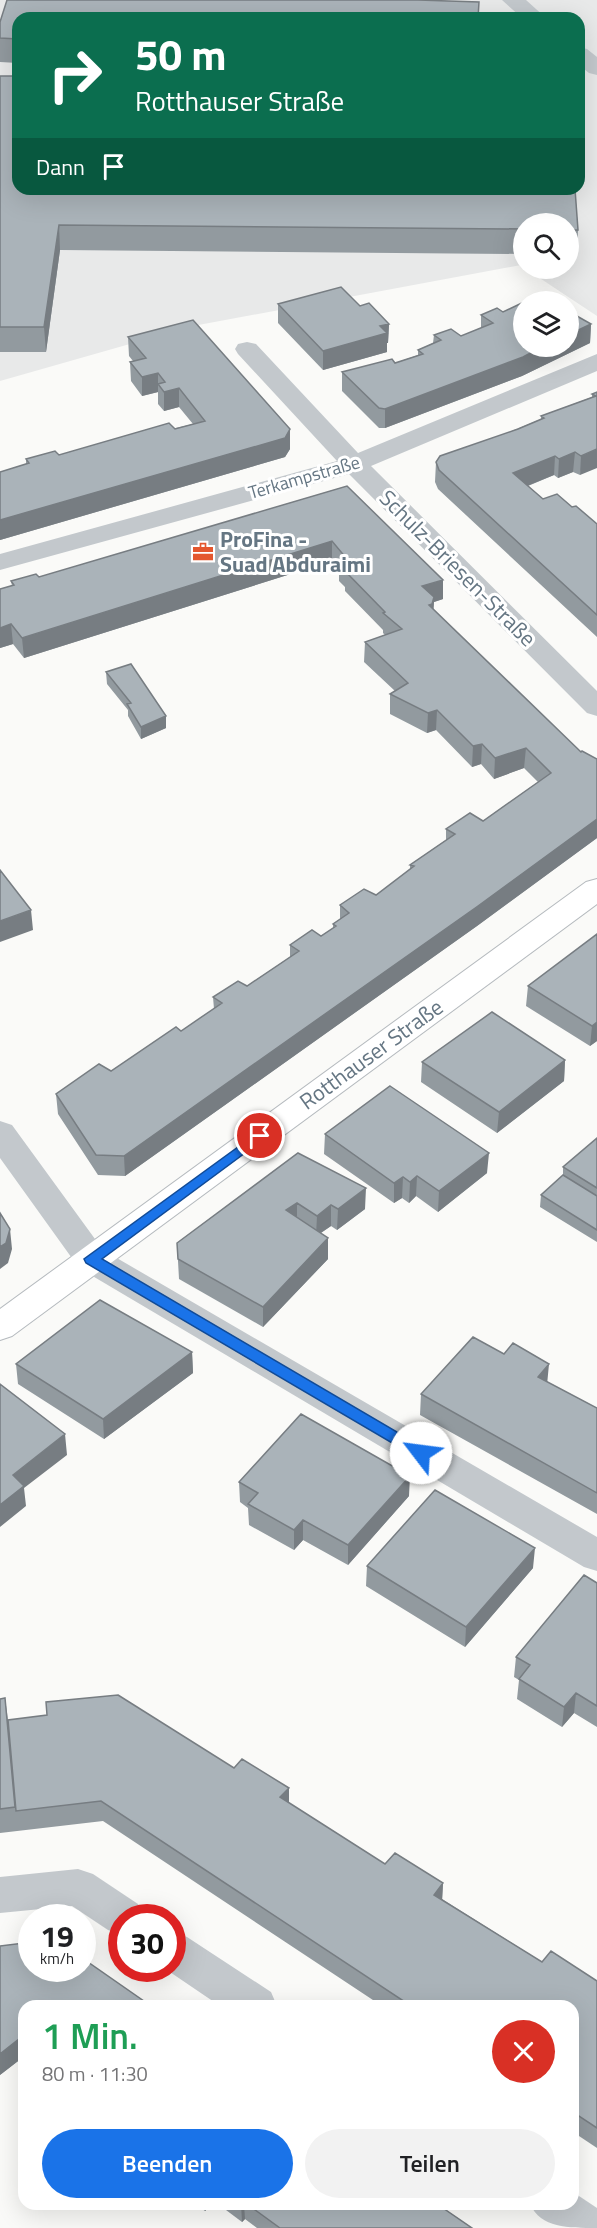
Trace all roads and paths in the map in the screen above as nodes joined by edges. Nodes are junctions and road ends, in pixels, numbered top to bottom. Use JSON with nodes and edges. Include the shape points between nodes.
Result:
{"nodes":[{"id":1,"x":513,"y":0,"type":"edge"},
{"id":2,"x":528,"y":12,"type":"edge"},
{"id":3,"x":585,"y":59,"type":"edge"},
{"id":4,"x":597,"y":68,"type":"edge"},
{"id":5,"x":247,"y":349,"type":"dead end"},
{"id":6,"x":597,"y":362,"type":"edge"},
{"id":7,"x":354,"y":464,"type":"junction"},
{"id":8,"x":0,"y":562,"type":"edge"},
{"id":9,"x":597,"y":707,"type":"edge"},
{"id":10,"x":597,"y":889,"type":"edge"},
{"id":11,"x":0,"y":1133,"type":"edge"},
{"id":12,"x":91,"y":1259,"type":"junction"},
{"id":13,"x":0,"y":1327,"type":"edge"},
{"id":14,"x":597,"y":1556,"type":"edge"},
{"id":15,"x":0,"y":1895,"type":"edge"},
{"id":16,"x":108,"y":1907,"type":"edge"},
{"id":17,"x":186,"y":1959,"type":"edge"},
{"id":18,"x":247,"y":2000,"type":"edge"},
{"id":19,"x":561,"y":2210,"type":"edge"},
{"id":20,"x":588,"y":2228,"type":"edge"}],
"edges":[{"from":1,"to":2,"type":"street"},
{"from":3,"to":4,"type":"street"},
{"from":5,"to":7,"type":"street","name":"Schulz-Briesen-Straße"},
{"from":6,"to":7,"type":"street","name":"Terkampstraße"},
{"from":7,"to":8,"type":"street","name":"Terkampstraße"},
{"from":7,"to":9,"type":"street","name":"Schulz-Briesen-Straße"},
{"from":10,"to":12,"type":"main road","name":"Rotthauser Straße"},
{"from":11,"to":12,"type":"street"},
{"from":12,"to":13,"type":"main road","name":"Rotthauser Straße"},
{"from":12,"to":14,"type":"street"},
{"from":15,"to":16,"type":"street","via":[[78,1887]]},
{"from":17,"to":18,"type":"street"},
{"from":19,"to":20,"type":"street"}]}
